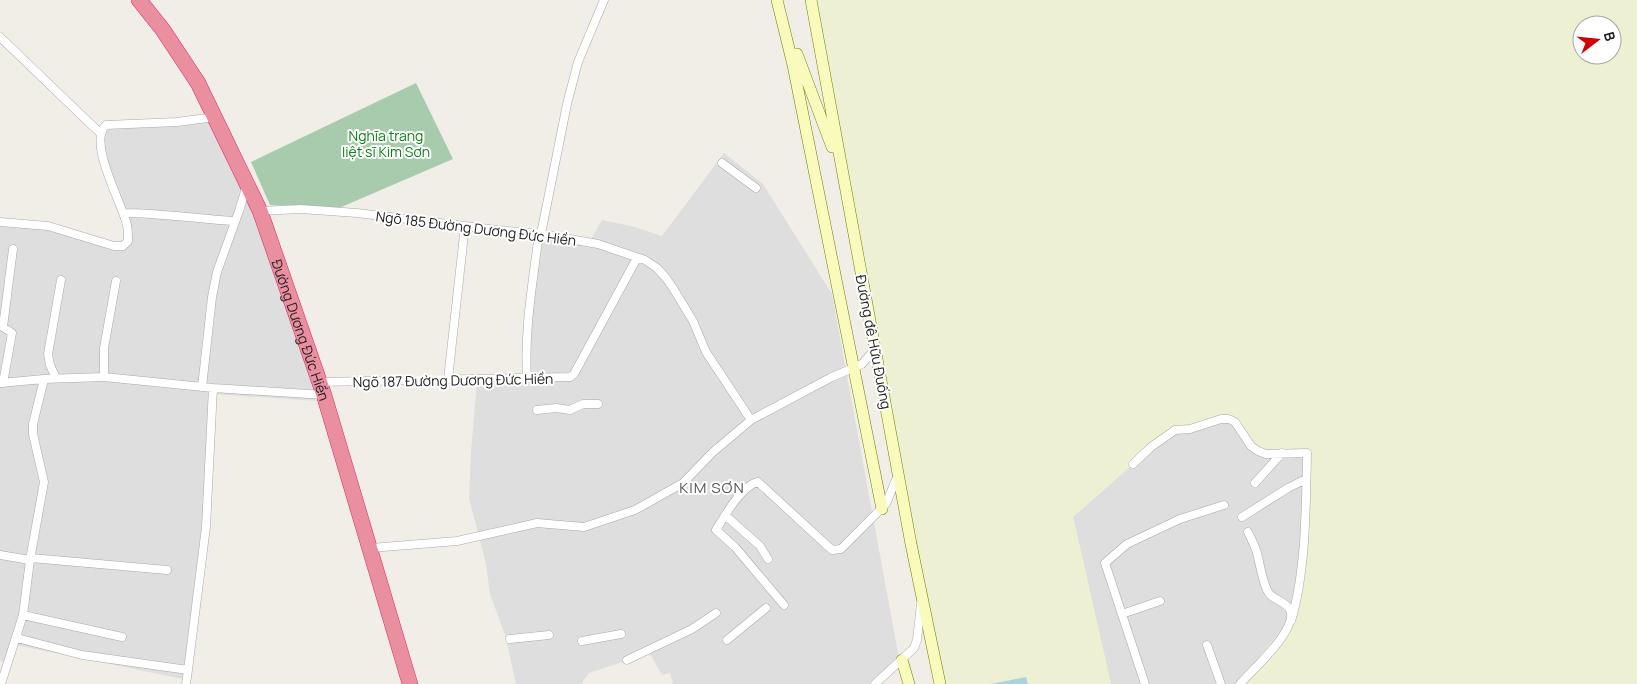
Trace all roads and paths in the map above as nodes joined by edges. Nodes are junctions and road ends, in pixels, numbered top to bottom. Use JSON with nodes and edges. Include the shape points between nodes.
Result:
{"nodes":[{"id":1,"x":140,"y":0,"type":"edge"},
{"id":2,"x":604,"y":0,"type":"edge"},
{"id":3,"x":779,"y":0,"type":"edge"},
{"id":4,"x":811,"y":0,"type":"edge"},
{"id":5,"x":0,"y":37,"type":"edge"},
{"id":6,"x":215,"y":117,"type":"junction"},
{"id":7,"x":101,"y":134,"type":"junction"},
{"id":8,"x":722,"y":163,"type":"dead end"},
{"id":9,"x":841,"y":169,"type":"junction"},
{"id":10,"x":248,"y":183,"type":"junction"},
{"id":11,"x":756,"y":188,"type":"dead end"},
{"id":12,"x":260,"y":211,"type":"junction"},
{"id":13,"x":123,"y":213,"type":"junction"},
{"id":14,"x":235,"y":221,"type":"junction"},
{"id":15,"x":0,"y":222,"type":"edge"},
{"id":16,"x":465,"y":226,"type":"junction"},
{"id":17,"x":540,"y":234,"type":"junction"},
{"id":18,"x":13,"y":250,"type":"dead end"},
{"id":19,"x":637,"y":258,"type":"junction"},
{"id":20,"x":61,"y":280,"type":"dead end"},
{"id":21,"x":116,"y":281,"type":"dead end"},
{"id":22,"x":875,"y":349,"type":"junction"},
{"id":23,"x":858,"y":366,"type":"junction"},
{"id":24,"x":880,"y":371,"type":"junction"},
{"id":25,"x":56,"y":378,"type":"junction"},
{"id":26,"x":104,"y":378,"type":"junction"},
{"id":27,"x":527,"y":378,"type":"junction"},
{"id":28,"x":44,"y":379,"type":"junction"},
{"id":29,"x":448,"y":379,"type":"junction"},
{"id":30,"x":1,"y":383,"type":"edge"},
{"id":31,"x":202,"y":387,"type":"junction"},
{"id":32,"x":213,"y":388,"type":"junction"},
{"id":33,"x":322,"y":389,"type":"junction"},
{"id":34,"x":598,"y":404,"type":"dead end"},
{"id":35,"x":537,"y":410,"type":"dead end"},
{"id":36,"x":751,"y":420,"type":"junction"},
{"id":37,"x":1282,"y":453,"type":"junction"},
{"id":38,"x":1133,"y":464,"type":"dead end"},
{"id":39,"x":898,"y":475,"type":"junction"},
{"id":40,"x":1306,"y":478,"type":"junction"},
{"id":41,"x":1255,"y":483,"type":"dead end"},
{"id":42,"x":1224,"y":505,"type":"dead end"},
{"id":43,"x":882,"y":509,"type":"junction"},
{"id":44,"x":725,"y":515,"type":"junction"},
{"id":45,"x":1242,"y":517,"type":"dead end"},
{"id":46,"x":1248,"y":532,"type":"dead end"},
{"id":47,"x":371,"y":548,"type":"junction"},
{"id":48,"x":0,"y":555,"type":"edge"},
{"id":49,"x":31,"y":559,"type":"junction"},
{"id":50,"x":768,"y":559,"type":"dead end"},
{"id":51,"x":167,"y":570,"type":"dead end"},
{"id":52,"x":922,"y":598,"type":"junction"},
{"id":53,"x":1160,"y":600,"type":"dead end"},
{"id":54,"x":784,"y":605,"type":"dead end"},
{"id":55,"x":766,"y":608,"type":"dead end"},
{"id":56,"x":716,"y":613,"type":"dead end"},
{"id":57,"x":1122,"y":614,"type":"junction"},
{"id":58,"x":23,"y":615,"type":"junction"},
{"id":59,"x":1291,"y":621,"type":"junction"},
{"id":60,"x":620,"y":634,"type":"dead end"},
{"id":61,"x":548,"y":635,"type":"dead end"},
{"id":62,"x":122,"y":637,"type":"dead end"},
{"id":63,"x":17,"y":638,"type":"junction"},
{"id":64,"x":510,"y":639,"type":"dead end"},
{"id":65,"x":727,"y":640,"type":"dead end"},
{"id":66,"x":582,"y":642,"type":"dead end"},
{"id":67,"x":1207,"y":645,"type":"dead end"},
{"id":68,"x":0,"y":660,"type":"edge"},
{"id":69,"x":627,"y":660,"type":"dead end"},
{"id":70,"x":902,"y":660,"type":"junction"},
{"id":71,"x":9,"y":662,"type":"junction"},
{"id":72,"x":188,"y":670,"type":"junction"},
{"id":73,"x":1,"y":684,"type":"edge"},
{"id":74,"x":186,"y":684,"type":"edge"},
{"id":75,"x":410,"y":684,"type":"edge"},
{"id":76,"x":875,"y":684,"type":"edge"},
{"id":77,"x":908,"y":684,"type":"edge"},
{"id":78,"x":940,"y":684,"type":"edge"},
{"id":79,"x":1145,"y":684,"type":"edge"},
{"id":80,"x":1221,"y":684,"type":"edge"},
{"id":81,"x":1240,"y":684,"type":"edge"}],
"edges":[{"from":1,"to":6,"type":"highway","name":"Đường Dương Đức Hiền","via":[[198,83]]},
{"from":2,"to":17,"type":"street","via":[[578,62]]},
{"from":3,"to":9,"type":"main road","via":[[801,68]]},
{"from":3,"to":23,"type":"main road"},
{"from":4,"to":9,"type":"main road","name":"Đường đê Hữu Đuống"},
{"from":5,"to":7,"type":"street"},
{"from":6,"to":7,"type":"street","via":[[106,125]]},
{"from":6,"to":10,"type":"highway","name":"Đường Dương Đức Hiền"},
{"from":7,"to":13,"type":"street","via":[[102,158]]},
{"from":8,"to":11,"type":"street"},
{"from":9,"to":22,"type":"main road","name":"Đường đê Hữu Đuống"},
{"from":10,"to":12,"type":"highway","name":"Đường Dương Đức Hiền"},
{"from":10,"to":14,"type":"street"},
{"from":12,"to":16,"type":"street","name":"Ngõ 185 Đường Dương Đức Hiền","via":[[302,209],[357,213]]},
{"from":12,"to":33,"type":"highway","name":"Đường Dương Đức Hiền"},
{"from":13,"to":14,"type":"street"},
{"from":13,"to":15,"type":"street","via":[[128,226],[128,241],[123,246],[48,226]]},
{"from":14,"to":31,"type":"street","via":[[212,297]]},
{"from":16,"to":17,"type":"street","name":"Ngõ 185 Đường Dương Đức Hiền"},
{"from":16,"to":29,"type":"street"},
{"from":17,"to":19,"type":"street","name":"Ngõ 185 Đường Dương Đức Hiền","via":[[598,244]]},
{"from":17,"to":27,"type":"street","via":[[528,323]]},
{"from":18,"to":30,"type":"street","via":[[2,326],[12,333]]},
{"from":19,"to":27,"type":"street","name":"Ngõ 187 Đường Dương Đức Hiền","via":[[574,374],[567,378]]},
{"from":19,"to":36,"type":"street","name":"Ngõ 185 Đường Dương Đức Hiền","via":[[657,268],[666,278],[693,321],[706,352]]},
{"from":20,"to":25,"type":"street","via":[[48,354]]},
{"from":21,"to":26,"type":"street","via":[[104,348]]},
{"from":22,"to":23,"type":"street"},
{"from":22,"to":24,"type":"main road","name":"Đường đê Hữu Đuống"},
{"from":23,"to":24,"type":"street"},
{"from":23,"to":36,"type":"street"},
{"from":23,"to":43,"type":"main road"},
{"from":24,"to":39,"type":"main road","name":"Đường đê Hữu Đuống"},
{"from":25,"to":26,"type":"street","name":"Ngõ 187 Đường Dương Đức Hiền"},
{"from":25,"to":28,"type":"street","name":"Ngõ 187 Đường Dương Đức Hiền"},
{"from":26,"to":31,"type":"street","name":"Ngõ 187 Đường Dương Đức Hiền"},
{"from":27,"to":29,"type":"street","name":"Ngõ 187 Đường Dương Đức Hiền"},
{"from":28,"to":30,"type":"street","name":"Ngõ 187 Đường Dương Đức Hiền"},
{"from":28,"to":49,"type":"street","via":[[33,424],[44,482]]},
{"from":29,"to":33,"type":"street","name":"Ngõ 187 Đường Dương Đức Hiền"},
{"from":31,"to":32,"type":"street","name":"Ngõ 187 Đường Dương Đức Hiền"},
{"from":32,"to":33,"type":"street","name":"Ngõ 187 Đường Dương Đức Hiền"},
{"from":32,"to":72,"type":"street","via":[[206,527]]},
{"from":33,"to":47,"type":"highway","name":"Đường Dương Đức Hiền"},
{"from":34,"to":35,"type":"street","via":[[583,404],[570,410]]},
{"from":36,"to":47,"type":"street","via":[[683,483],[636,510],[603,522],[584,527],[537,523],[456,541]]},
{"from":37,"to":38,"type":"street","via":[[1258,451],[1235,422],[1221,419],[1190,429],[1175,430]]},
{"from":37,"to":40,"type":"street","via":[[1307,453]]},
{"from":37,"to":41,"type":"street"},
{"from":39,"to":43,"type":"street"},
{"from":39,"to":52,"type":"main road","name":"Đường đê Hữu Đuống"},
{"from":40,"to":45,"type":"street"},
{"from":40,"to":59,"type":"street","via":[[1304,536],[1297,599]]},
{"from":42,"to":57,"type":"street","via":[[1180,518],[1127,544],[1105,563]]},
{"from":43,"to":44,"type":"street","via":[[837,550],[832,550],[758,482],[752,483]]},
{"from":44,"to":50,"type":"street","via":[[760,546]]},
{"from":44,"to":54,"type":"street","via":[[716,530],[735,547]]},
{"from":46,"to":59,"type":"street","via":[[1267,590],[1289,608]]},
{"from":47,"to":75,"type":"highway","name":"Đường Dương Đức Hiền"},
{"from":48,"to":49,"type":"street"},
{"from":49,"to":51,"type":"street"},
{"from":49,"to":58,"type":"street"},
{"from":52,"to":70,"type":"street","via":[[916,643]]},
{"from":52,"to":78,"type":"main road","name":"Đường đê Hữu Đuống"},
{"from":53,"to":57,"type":"street"},
{"from":55,"to":65,"type":"street"},
{"from":56,"to":69,"type":"street","via":[[692,629]]},
{"from":57,"to":79,"type":"street"},
{"from":58,"to":62,"type":"street"},
{"from":58,"to":63,"type":"street"},
{"from":59,"to":81,"type":"street","via":[[1287,631]]},
{"from":60,"to":66,"type":"street"},
{"from":61,"to":64,"type":"street"},
{"from":63,"to":71,"type":"street"},
{"from":63,"to":72,"type":"street","via":[[82,654]]},
{"from":67,"to":80,"type":"street"},
{"from":68,"to":71,"type":"street"},
{"from":70,"to":76,"type":"street"},
{"from":70,"to":77,"type":"main road"},
{"from":71,"to":73,"type":"street"},
{"from":72,"to":74,"type":"street"}]}
